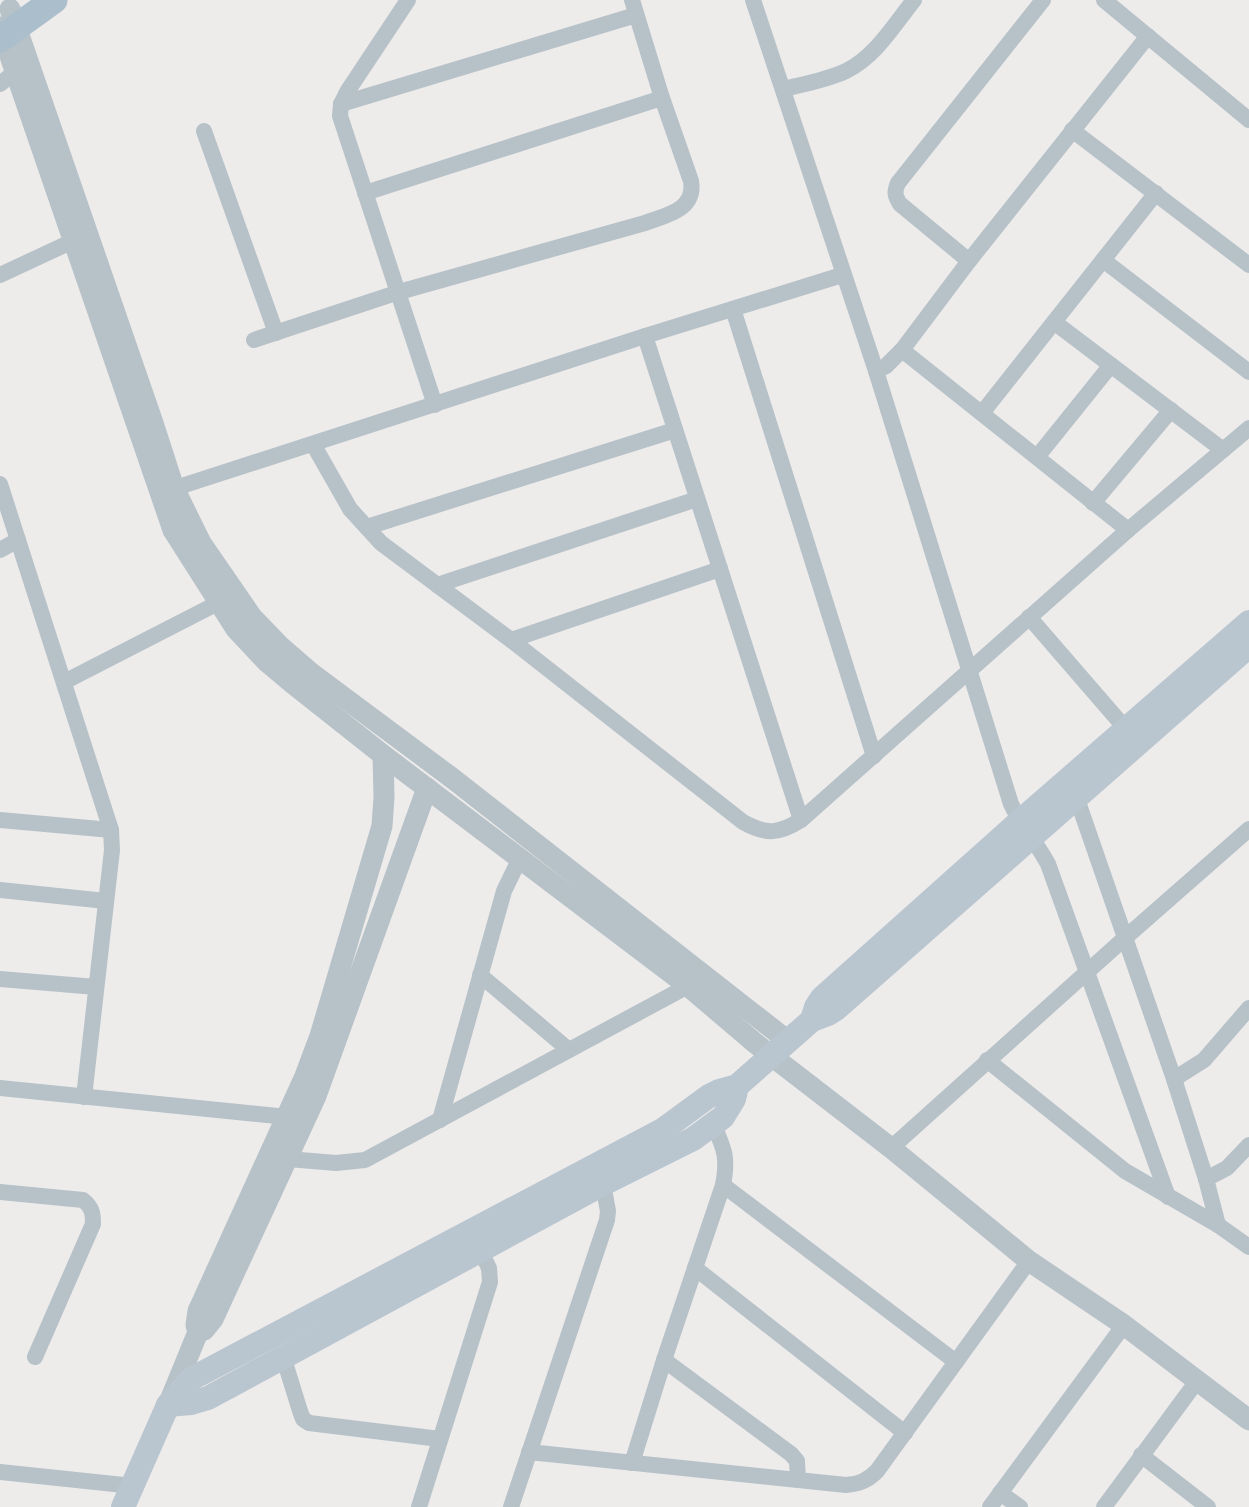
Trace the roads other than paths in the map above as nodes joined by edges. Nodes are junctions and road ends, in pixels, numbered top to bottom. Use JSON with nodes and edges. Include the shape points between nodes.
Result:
{"nodes":[{"id":1,"x":54,"y":0,"type":"edge"},
{"id":2,"x":408,"y":0,"type":"edge"},
{"id":3,"x":753,"y":0,"type":"edge"},
{"id":4,"x":914,"y":0,"type":"edge"},
{"id":5,"x":1043,"y":0,"type":"edge"},
{"id":6,"x":1104,"y":0,"type":"edge"},
{"id":7,"x":634,"y":7,"type":"edge"},
{"id":8,"x":8,"y":22,"type":"edge"},
{"id":9,"x":1148,"y":36,"type":"junction"},
{"id":10,"x":8,"y":78,"type":"edge"},
{"id":11,"x":783,"y":89,"type":"junction"},
{"id":12,"x":662,"y":98,"type":"junction"},
{"id":13,"x":341,"y":104,"type":"junction"},
{"id":14,"x":1249,"y":120,"type":"edge"},
{"id":15,"x":1072,"y":130,"type":"junction"},
{"id":16,"x":204,"y":131,"type":"dead end"},
{"id":17,"x":365,"y":193,"type":"junction"},
{"id":18,"x":1156,"y":193,"type":"junction"},
{"id":19,"x":73,"y":241,"type":"junction"},
{"id":20,"x":1103,"y":260,"type":"junction"},
{"id":21,"x":969,"y":261,"type":"junction"},
{"id":22,"x":1249,"y":265,"type":"edge"},
{"id":23,"x":0,"y":275,"type":"edge"},
{"id":24,"x":842,"y":275,"type":"junction"},
{"id":25,"x":399,"y":292,"type":"junction"},
{"id":26,"x":733,"y":309,"type":"junction"},
{"id":27,"x":1054,"y":322,"type":"junction"},
{"id":28,"x":276,"y":333,"type":"junction"},
{"id":29,"x":645,"y":336,"type":"junction"},
{"id":30,"x":254,"y":340,"type":"dead end"},
{"id":31,"x":902,"y":350,"type":"junction"},
{"id":32,"x":1111,"y":365,"type":"junction"},
{"id":33,"x":876,"y":371,"type":"junction"},
{"id":34,"x":1249,"y":372,"type":"edge"},
{"id":35,"x":435,"y":405,"type":"junction"},
{"id":36,"x":1171,"y":410,"type":"junction"},
{"id":37,"x":982,"y":413,"type":"junction"},
{"id":38,"x":1249,"y":428,"type":"edge"},
{"id":39,"x":675,"y":430,"type":"junction"},
{"id":40,"x":313,"y":444,"type":"junction"},
{"id":41,"x":1223,"y":450,"type":"junction"},
{"id":42,"x":1037,"y":458,"type":"junction"},
{"id":43,"x":0,"y":484,"type":"edge"},
{"id":44,"x":167,"y":491,"type":"junction"},
{"id":45,"x":697,"y":499,"type":"junction"},
{"id":46,"x":1093,"y":503,"type":"junction"},
{"id":47,"x":367,"y":527,"type":"junction"},
{"id":48,"x":1128,"y":530,"type":"junction"},
{"id":49,"x":18,"y":540,"type":"junction"},
{"id":50,"x":0,"y":549,"type":"edge"},
{"id":51,"x":720,"y":569,"type":"junction"},
{"id":52,"x":436,"y":585,"type":"junction"},
{"id":53,"x":218,"y":603,"type":"junction"},
{"id":54,"x":1029,"y":617,"type":"junction"},
{"id":55,"x":1249,"y":622,"type":"edge"},
{"id":56,"x":511,"y":640,"type":"junction"},
{"id":57,"x":1249,"y":646,"type":"edge"},
{"id":58,"x":970,"y":669,"type":"junction"},
{"id":59,"x":64,"y":682,"type":"junction"},
{"id":60,"x":1133,"y":737,"type":"junction"},
{"id":61,"x":383,"y":755,"type":"junction"},
{"id":62,"x":421,"y":755,"type":"junction"},
{"id":63,"x":874,"y":756,"type":"junction"},
{"id":64,"x":408,"y":774,"type":"junction"},
{"id":65,"x":427,"y":788,"type":"junction"},
{"id":66,"x":1072,"y":790,"type":"junction"},
{"id":67,"x":0,"y":820,"type":"edge"},
{"id":68,"x":801,"y":820,"type":"junction"},
{"id":69,"x":1249,"y":829,"type":"edge"},
{"id":70,"x":111,"y":830,"type":"junction"},
{"id":71,"x":1025,"y":830,"type":"junction"},
{"id":72,"x":1242,"y":846,"type":"edge"},
{"id":73,"x":520,"y":858,"type":"junction"},
{"id":74,"x":0,"y":890,"type":"edge"},
{"id":75,"x":106,"y":901,"type":"junction"},
{"id":76,"x":1126,"y":937,"type":"junction"},
{"id":77,"x":1087,"y":972,"type":"junction"},
{"id":78,"x":480,"y":975,"type":"junction"},
{"id":79,"x":0,"y":979,"type":"edge"},
{"id":80,"x":688,"y":986,"type":"junction"},
{"id":81,"x":96,"y":987,"type":"junction"},
{"id":82,"x":1249,"y":1008,"type":"edge"},
{"id":83,"x":780,"y":1049,"type":"junction"},
{"id":84,"x":569,"y":1050,"type":"junction"},
{"id":85,"x":987,"y":1060,"type":"junction"},
{"id":86,"x":1174,"y":1080,"type":"junction"},
{"id":87,"x":737,"y":1086,"type":"junction"},
{"id":88,"x":0,"y":1088,"type":"edge"},
{"id":89,"x":84,"y":1097,"type":"junction"},
{"id":90,"x":287,"y":1117,"type":"junction"},
{"id":91,"x":440,"y":1120,"type":"junction"},
{"id":92,"x":714,"y":1126,"type":"junction"},
{"id":93,"x":1249,"y":1145,"type":"edge"},
{"id":94,"x":891,"y":1148,"type":"junction"},
{"id":95,"x":288,"y":1159,"type":"junction"},
{"id":96,"x":1206,"y":1179,"type":"junction"},
{"id":97,"x":603,"y":1184,"type":"junction"},
{"id":98,"x":723,"y":1185,"type":"junction"},
{"id":99,"x":0,"y":1192,"type":"edge"},
{"id":100,"x":1168,"y":1197,"type":"junction"},
{"id":101,"x":1218,"y":1225,"type":"junction"},
{"id":102,"x":1249,"y":1247,"type":"edge"},
{"id":103,"x":480,"y":1250,"type":"junction"},
{"id":104,"x":1029,"y":1261,"type":"junction"},
{"id":105,"x":695,"y":1268,"type":"junction"},
{"id":106,"x":1124,"y":1325,"type":"junction"},
{"id":107,"x":198,"y":1332,"type":"junction"},
{"id":108,"x":283,"y":1356,"type":"junction"},
{"id":109,"x":35,"y":1357,"type":"dead end"},
{"id":110,"x":664,"y":1360,"type":"junction"},
{"id":111,"x":956,"y":1362,"type":"junction"},
{"id":112,"x":1197,"y":1381,"type":"junction"},
{"id":113,"x":168,"y":1405,"type":"junction"},
{"id":114,"x":1249,"y":1420,"type":"edge"},
{"id":115,"x":905,"y":1432,"type":"junction"},
{"id":116,"x":440,"y":1439,"type":"junction"},
{"id":117,"x":529,"y":1452,"type":"junction"},
{"id":118,"x":1141,"y":1455,"type":"junction"},
{"id":119,"x":632,"y":1464,"type":"junction"},
{"id":120,"x":0,"y":1472,"type":"edge"},
{"id":121,"x":798,"y":1480,"type":"junction"},
{"id":122,"x":1000,"y":1493,"type":"junction"},
{"id":123,"x":128,"y":1497,"type":"edge"},
{"id":124,"x":1199,"y":1504,"type":"edge"},
{"id":125,"x":419,"y":1507,"type":"edge"},
{"id":126,"x":511,"y":1507,"type":"edge"},
{"id":127,"x":990,"y":1507,"type":"edge"},
{"id":128,"x":1020,"y":1507,"type":"edge"},
{"id":129,"x":1104,"y":1507,"type":"edge"}],
"edges":[{"from":1,"to":8,"type":"main road"},
{"from":2,"to":13,"type":"street"},
{"from":3,"to":11,"type":"street"},
{"from":4,"to":11,"type":"street","via":[[862,61],[846,71]]},
{"from":5,"to":21,"type":"street","via":[[895,190],[900,204]]},
{"from":6,"to":9,"type":"street"},
{"from":7,"to":12,"type":"street"},
{"from":7,"to":13,"type":"street"},
{"from":8,"to":10,"type":"street"},
{"from":8,"to":44,"type":"street","via":[[150,411]]},
{"from":9,"to":14,"type":"street"},
{"from":9,"to":15,"type":"street"},
{"from":10,"to":19,"type":"street"},
{"from":11,"to":24,"type":"street"},
{"from":12,"to":17,"type":"street"},
{"from":12,"to":25,"type":"street","via":[[691,181],[690,198],[676,212]]},
{"from":13,"to":17,"type":"street","via":[[342,125]]},
{"from":15,"to":18,"type":"street"},
{"from":15,"to":21,"type":"street"},
{"from":16,"to":28,"type":"street"},
{"from":17,"to":25,"type":"street"},
{"from":18,"to":20,"type":"street"},
{"from":18,"to":22,"type":"street"},
{"from":19,"to":23,"type":"street"},
{"from":19,"to":44,"type":"street"},
{"from":20,"to":27,"type":"street"},
{"from":20,"to":34,"type":"street"},
{"from":21,"to":31,"type":"street"},
{"from":24,"to":26,"type":"street"},
{"from":24,"to":33,"type":"street"},
{"from":25,"to":28,"type":"street"},
{"from":25,"to":35,"type":"street"},
{"from":26,"to":29,"type":"street"},
{"from":26,"to":63,"type":"street"},
{"from":27,"to":32,"type":"street"},
{"from":27,"to":37,"type":"street"},
{"from":28,"to":30,"type":"street"},
{"from":29,"to":35,"type":"street"},
{"from":29,"to":39,"type":"street"},
{"from":31,"to":33,"type":"street"},
{"from":31,"to":37,"type":"street"},
{"from":32,"to":36,"type":"street"},
{"from":32,"to":42,"type":"street"},
{"from":33,"to":58,"type":"street"},
{"from":35,"to":40,"type":"street"},
{"from":36,"to":41,"type":"street"},
{"from":36,"to":46,"type":"street"},
{"from":37,"to":42,"type":"street"},
{"from":38,"to":41,"type":"street"},
{"from":39,"to":45,"type":"street"},
{"from":39,"to":47,"type":"street"},
{"from":40,"to":44,"type":"street"},
{"from":40,"to":47,"type":"street","via":[[350,509]]},
{"from":41,"to":48,"type":"street"},
{"from":42,"to":46,"type":"street"},
{"from":43,"to":49,"type":"street"},
{"from":44,"to":53,"type":"street","via":[[173,530]]},
{"from":44,"to":62,"type":"street","via":[[252,617],[311,673]]},
{"from":45,"to":51,"type":"street"},
{"from":45,"to":52,"type":"street"},
{"from":46,"to":48,"type":"street"},
{"from":47,"to":52,"type":"street","via":[[381,543]]},
{"from":48,"to":54,"type":"street"},
{"from":49,"to":50,"type":"street"},
{"from":49,"to":59,"type":"street"},
{"from":51,"to":56,"type":"street"},
{"from":51,"to":68,"type":"street"},
{"from":52,"to":56,"type":"street"},
{"from":53,"to":59,"type":"street"},
{"from":53,"to":61,"type":"street","via":[[267,662]]},
{"from":54,"to":58,"type":"street"},
{"from":54,"to":60,"type":"street"},
{"from":55,"to":60,"type":"main road"},
{"from":56,"to":68,"type":"street","via":[[743,822],[759,830],[776,831]]},
{"from":57,"to":60,"type":"main road"},
{"from":58,"to":63,"type":"street"},
{"from":58,"to":71,"type":"street","via":[[1006,788]]},
{"from":59,"to":70,"type":"street"},
{"from":60,"to":66,"type":"main road"},
{"from":61,"to":64,"type":"street"},
{"from":61,"to":90,"type":"street","via":[[382,826],[320,1036]]},
{"from":62,"to":64,"type":"street"},
{"from":62,"to":83,"type":"street"},
{"from":63,"to":68,"type":"street"},
{"from":64,"to":65,"type":"street"},
{"from":65,"to":73,"type":"street"},
{"from":65,"to":95,"type":"street","via":[[316,1096]]},
{"from":66,"to":71,"type":"main road"},
{"from":66,"to":76,"type":"street"},
{"from":67,"to":70,"type":"street"},
{"from":69,"to":72,"type":"street"},
{"from":70,"to":75,"type":"street"},
{"from":71,"to":77,"type":"street","via":[[1048,864]]},
{"from":71,"to":83,"type":"main road","via":[[822,998],[812,1020]]},
{"from":72,"to":76,"type":"street"},
{"from":73,"to":78,"type":"street","via":[[504,891]]},
{"from":73,"to":80,"type":"street"},
{"from":74,"to":75,"type":"street"},
{"from":75,"to":81,"type":"street"},
{"from":76,"to":77,"type":"street"},
{"from":76,"to":86,"type":"street"},
{"from":77,"to":85,"type":"street"},
{"from":77,"to":100,"type":"street"},
{"from":78,"to":84,"type":"street"},
{"from":78,"to":91,"type":"street"},
{"from":79,"to":81,"type":"street"},
{"from":80,"to":83,"type":"street"},
{"from":80,"to":84,"type":"street"},
{"from":81,"to":89,"type":"street"},
{"from":82,"to":86,"type":"street","via":[[1204,1060]]},
{"from":83,"to":87,"type":"main road"},
{"from":83,"to":94,"type":"street"},
{"from":84,"to":91,"type":"street"},
{"from":85,"to":94,"type":"street"},
{"from":85,"to":100,"type":"street","via":[[1125,1171]]},
{"from":86,"to":96,"type":"street"},
{"from":87,"to":92,"type":"main road","via":[[729,1109]]},
{"from":87,"to":113,"type":"main road","via":[[719,1090],[664,1129],[199,1373]]},
{"from":88,"to":89,"type":"street"},
{"from":89,"to":90,"type":"street"},
{"from":90,"to":107,"type":"street","via":[[198,1311]]},
{"from":91,"to":95,"type":"street","via":[[365,1160],[336,1163]]},
{"from":92,"to":97,"type":"main road"},
{"from":92,"to":98,"type":"street","via":[[726,1156]]},
{"from":93,"to":96,"type":"street","via":[[1227,1168]]},
{"from":94,"to":104,"type":"street"},
{"from":95,"to":107,"type":"street","via":[[213,1319]]},
{"from":96,"to":101,"type":"street"},
{"from":97,"to":103,"type":"main road"},
{"from":97,"to":117,"type":"street","via":[[607,1220]]},
{"from":98,"to":105,"type":"street"},
{"from":98,"to":111,"type":"street"},
{"from":99,"to":109,"type":"street","via":[[82,1200],[93,1213],[93,1224]]},
{"from":100,"to":101,"type":"street"},
{"from":101,"to":102,"type":"street"},
{"from":103,"to":108,"type":"main road"},
{"from":103,"to":116,"type":"street","via":[[490,1282]]},
{"from":104,"to":106,"type":"street"},
{"from":104,"to":111,"type":"street"},
{"from":105,"to":110,"type":"street"},
{"from":105,"to":115,"type":"street"},
{"from":106,"to":112,"type":"street"},
{"from":106,"to":122,"type":"street"},
{"from":107,"to":113,"type":"street"},
{"from":108,"to":113,"type":"main road","via":[[207,1398]]},
{"from":108,"to":116,"type":"street","via":[[303,1419],[309,1424]]},
{"from":110,"to":119,"type":"street"},
{"from":110,"to":121,"type":"street","via":[[791,1454],[797,1461]]},
{"from":111,"to":115,"type":"street"},
{"from":112,"to":114,"type":"street"},
{"from":112,"to":118,"type":"street"},
{"from":113,"to":123,"type":"main road"},
{"from":115,"to":121,"type":"street","via":[[878,1471],[859,1484]]},
{"from":116,"to":125,"type":"street"},
{"from":117,"to":119,"type":"street"},
{"from":117,"to":126,"type":"street"},
{"from":118,"to":124,"type":"street"},
{"from":118,"to":129,"type":"street"},
{"from":119,"to":121,"type":"street"},
{"from":120,"to":123,"type":"street"},
{"from":122,"to":127,"type":"street"},
{"from":122,"to":128,"type":"street"}]}
